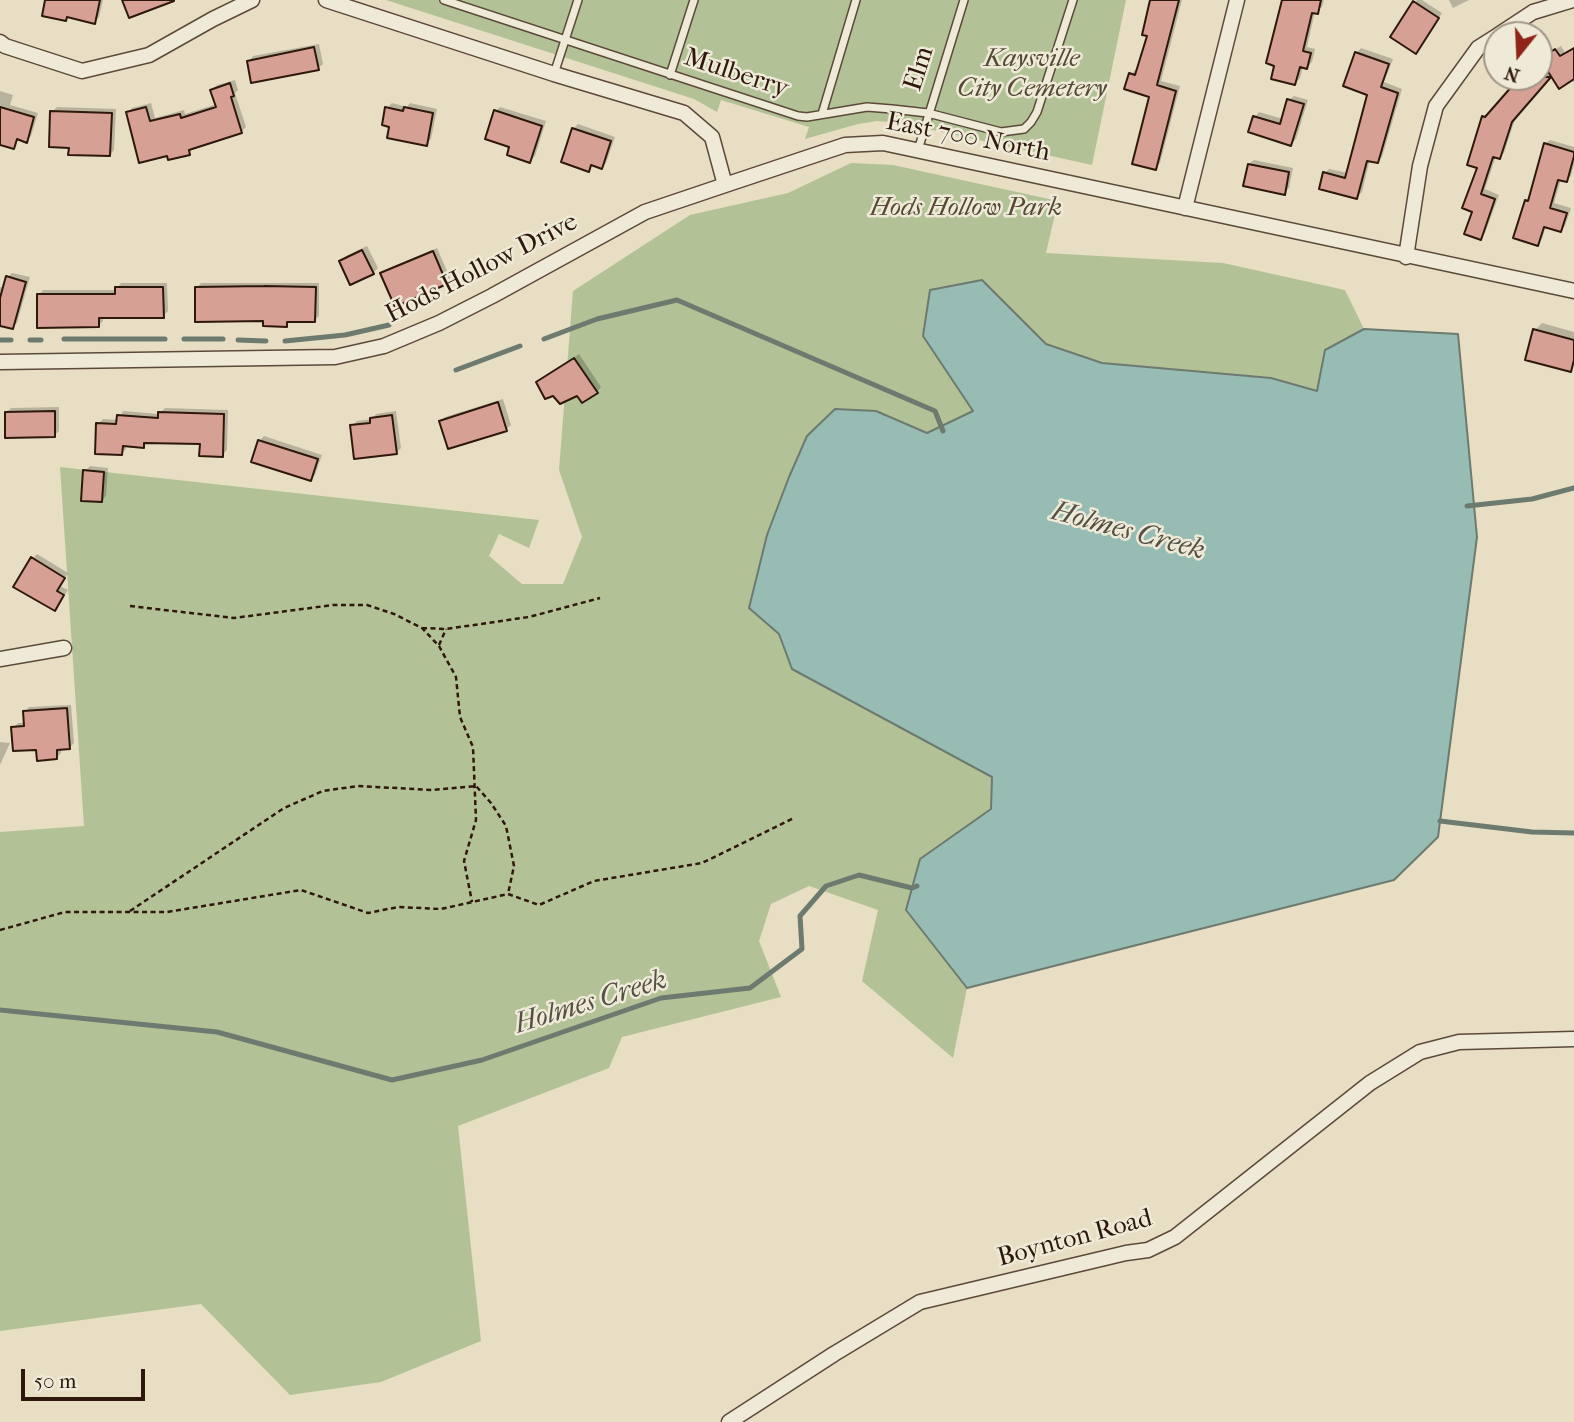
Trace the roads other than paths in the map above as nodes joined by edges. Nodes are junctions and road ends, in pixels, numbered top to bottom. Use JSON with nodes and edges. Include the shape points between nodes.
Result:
{"nodes":[{"id":1,"x":253,"y":0,"type":"edge"},
{"id":2,"x":326,"y":0,"type":"edge"},
{"id":3,"x":578,"y":0,"type":"edge"},
{"id":4,"x":694,"y":0,"type":"edge"},
{"id":5,"x":856,"y":0,"type":"edge"},
{"id":6,"x":964,"y":0,"type":"edge"},
{"id":7,"x":1073,"y":0,"type":"edge"},
{"id":8,"x":1237,"y":0,"type":"edge"},
{"id":9,"x":1573,"y":0,"type":"edge"},
{"id":10,"x":447,"y":1,"type":"edge"},
{"id":11,"x":1530,"y":6,"type":"edge"},
{"id":12,"x":1513,"y":21,"type":"edge"},
{"id":13,"x":565,"y":41,"type":"junction"},
{"id":14,"x":2,"y":44,"type":"edge"},
{"id":15,"x":1483,"y":45,"type":"edge"},
{"id":16,"x":554,"y":74,"type":"junction"},
{"id":17,"x":670,"y":75,"type":"junction"},
{"id":18,"x":928,"y":113,"type":"junction"},
{"id":19,"x":822,"y":114,"type":"junction"},
{"id":20,"x":918,"y":151,"type":"junction"},
{"id":21,"x":725,"y":185,"type":"junction"},
{"id":22,"x":1185,"y":208,"type":"junction"},
{"id":23,"x":1406,"y":257,"type":"junction"},
{"id":24,"x":1574,"y":292,"type":"edge"},
{"id":25,"x":0,"y":362,"type":"edge"},
{"id":26,"x":64,"y":648,"type":"dead end"},
{"id":27,"x":0,"y":659,"type":"edge"},
{"id":28,"x":1574,"y":1039,"type":"edge"},
{"id":29,"x":729,"y":1422,"type":"edge"}],
"edges":[{"from":1,"to":14,"type":"street","via":[[149,55],[82,71]]},
{"from":2,"to":16,"type":"street"},
{"from":3,"to":13,"type":"lane"},
{"from":4,"to":17,"type":"lane"},
{"from":5,"to":19,"type":"lane"},
{"from":6,"to":18,"type":"lane","name":"Elm"},
{"from":7,"to":18,"type":"lane","name":"Mulberry","via":[[1037,112],[1024,129],[1001,132]]},
{"from":8,"to":22,"type":"street"},
{"from":9,"to":11,"type":"street"},
{"from":10,"to":13,"type":"lane","name":"Mulberry"},
{"from":11,"to":12,"type":"street"},
{"from":13,"to":16,"type":"lane"},
{"from":13,"to":17,"type":"lane","name":"Mulberry"},
{"from":15,"to":23,"type":"street","via":[[1436,106],[1420,166]]},
{"from":16,"to":21,"type":"street","via":[[684,113],[712,137]]},
{"from":17,"to":19,"type":"lane","name":"Mulberry","via":[[798,116]]},
{"from":18,"to":19,"type":"lane","name":"Mulberry","via":[[867,107]]},
{"from":18,"to":20,"type":"lane","name":"Elm"},
{"from":20,"to":21,"type":"street","name":"East 700 North","via":[[883,143],[845,145]]},
{"from":20,"to":22,"type":"street","name":"East 700 North"},
{"from":21,"to":25,"type":"street","name":"Hods Hollow Drive","via":[[645,212],[471,307],[384,346],[335,357]]},
{"from":22,"to":23,"type":"street","name":"East 700 North"},
{"from":23,"to":24,"type":"street","name":"East 700 North"},
{"from":26,"to":27,"type":"street"},
{"from":28,"to":29,"type":"street","name":"Boynton Road","via":[[1459,1042],[1420,1052],[1370,1083],[1175,1237],[1148,1250],[920,1302]]}]}
